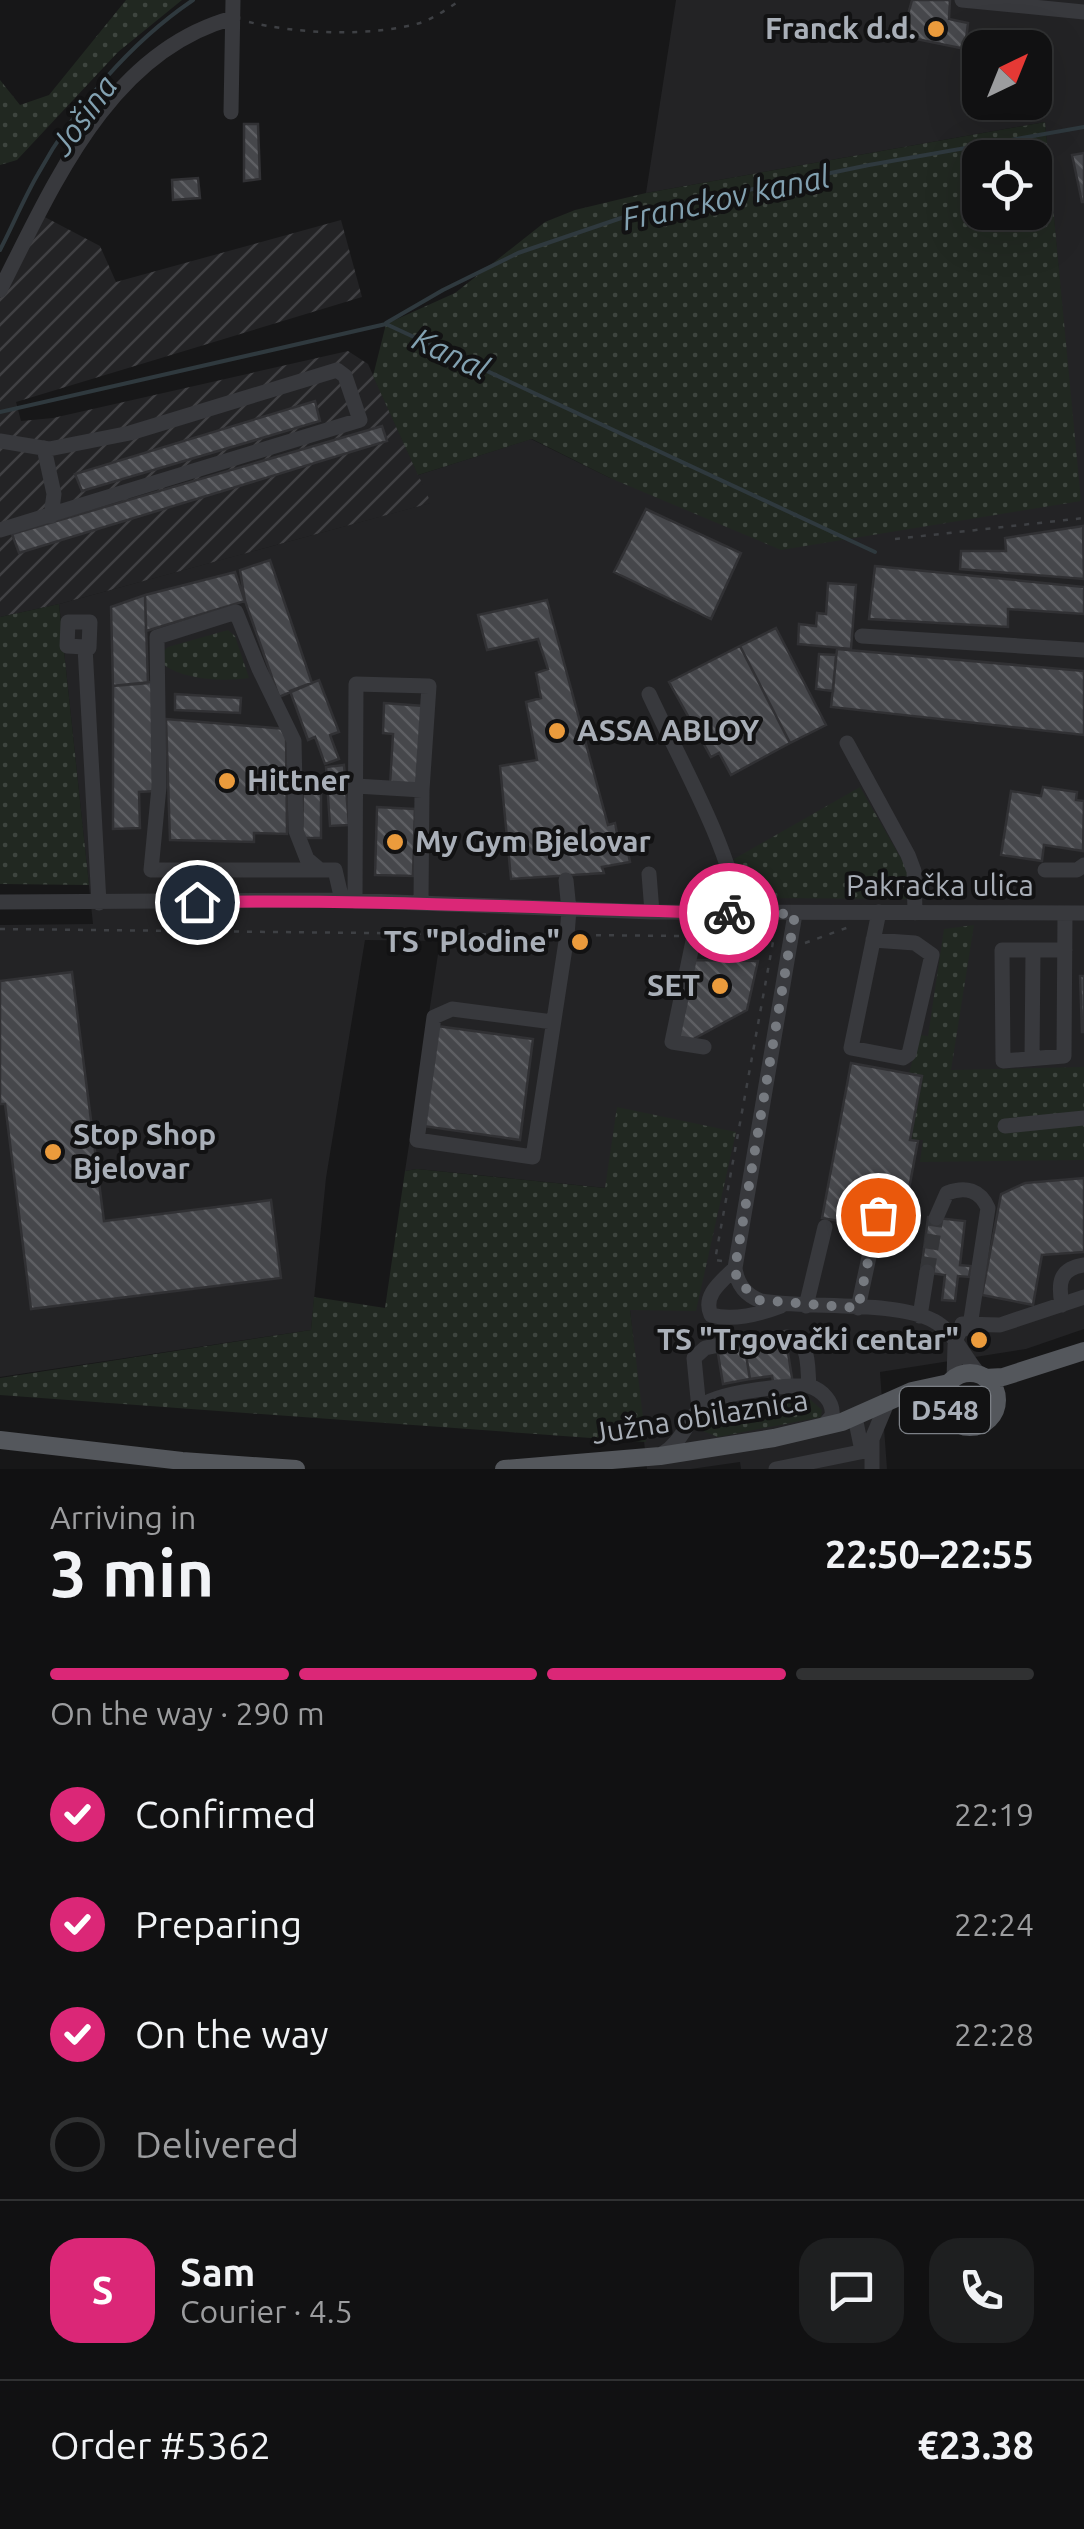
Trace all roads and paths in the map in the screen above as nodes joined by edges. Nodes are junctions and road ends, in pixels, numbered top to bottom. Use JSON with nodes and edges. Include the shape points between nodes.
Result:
{"nodes":[{"id":1,"x":233,"y":0,"type":"edge"},
{"id":2,"x":461,"y":0,"type":"edge"},
{"id":3,"x":962,"y":0,"type":"edge"},
{"id":4,"x":1084,"y":12,"type":"edge"},
{"id":5,"x":232,"y":18,"type":"junction"},
{"id":6,"x":232,"y":112,"type":"dead end"},
{"id":7,"x":0,"y":290,"type":"edge"},
{"id":8,"x":0,"y":441,"type":"edge"},
{"id":9,"x":44,"y":448,"type":"junction"},
{"id":10,"x":51,"y":516,"type":"junction"},
{"id":11,"x":1084,"y":518,"type":"edge"},
{"id":12,"x":0,"y":530,"type":"edge"},
{"id":13,"x":895,"y":539,"type":"dead end"},
{"id":14,"x":862,"y":636,"type":"dead end"},
{"id":15,"x":85,"y":647,"type":"dead end"},
{"id":16,"x":1084,"y":650,"type":"edge"},
{"id":17,"x":649,"y":694,"type":"dead end"},
{"id":18,"x":848,"y":743,"type":"dead end"},
{"id":19,"x":356,"y":786,"type":"junction"},
{"id":20,"x":422,"y":790,"type":"junction"},
{"id":21,"x":1084,"y":865,"type":"edge"},
{"id":22,"x":160,"y":870,"type":"junction"},
{"id":23,"x":320,"y":870,"type":"junction"},
{"id":24,"x":1045,"y":870,"type":"dead end"},
{"id":25,"x":649,"y":874,"type":"dead end"},
{"id":26,"x":566,"y":880,"type":"dead end"},
{"id":27,"x":349,"y":900,"type":"junction"},
{"id":28,"x":0,"y":902,"type":"edge"},
{"id":29,"x":99,"y":902,"type":"junction"},
{"id":30,"x":422,"y":902,"type":"junction"},
{"id":31,"x":160,"y":903,"type":"junction"},
{"id":32,"x":569,"y":910,"type":"junction"},
{"id":33,"x":652,"y":912,"type":"junction"},
{"id":34,"x":699,"y":912,"type":"junction"},
{"id":35,"x":879,"y":912,"type":"junction"},
{"id":36,"x":739,"y":913,"type":"junction"},
{"id":37,"x":916,"y":913,"type":"junction"},
{"id":38,"x":1066,"y":913,"type":"junction"},
{"id":39,"x":1084,"y":913,"type":"edge"},
{"id":40,"x":795,"y":914,"type":"junction"},
{"id":41,"x":0,"y":929,"type":"edge"},
{"id":42,"x":559,"y":935,"type":"dead end"},
{"id":43,"x":572,"y":935,"type":"dead end"},
{"id":44,"x":694,"y":936,"type":"junction"},
{"id":45,"x":873,"y":940,"type":"junction"},
{"id":46,"x":1033,"y":950,"type":"junction"},
{"id":47,"x":1065,"y":954,"type":"junction"},
{"id":48,"x":1084,"y":958,"type":"edge"},
{"id":49,"x":553,"y":1022,"type":"junction"},
{"id":50,"x":704,"y":1047,"type":"dead end"},
{"id":51,"x":1032,"y":1058,"type":"junction"},
{"id":52,"x":1084,"y":1118,"type":"edge"},
{"id":53,"x":1005,"y":1126,"type":"dead end"},
{"id":54,"x":878,"y":1215,"type":"dead end"},
{"id":55,"x":936,"y":1218,"type":"tunnel mouth"},
{"id":56,"x":825,"y":1227,"type":"dead end"},
{"id":57,"x":1084,"y":1264,"type":"edge"},
{"id":58,"x":732,"y":1265,"type":"junction"},
{"id":59,"x":927,"y":1272,"type":"tunnel mouth"},
{"id":60,"x":1084,"y":1297,"type":"edge"},
{"id":61,"x":784,"y":1305,"type":"junction"},
{"id":62,"x":1062,"y":1305,"type":"junction"},
{"id":63,"x":806,"y":1306,"type":"junction"},
{"id":64,"x":858,"y":1308,"type":"junction"},
{"id":65,"x":927,"y":1318,"type":"junction"},
{"id":66,"x":970,"y":1326,"type":"junction"},
{"id":67,"x":786,"y":1337,"type":"dead end"},
{"id":68,"x":766,"y":1339,"type":"dead end"},
{"id":69,"x":954,"y":1341,"type":"junction"},
{"id":70,"x":744,"y":1342,"type":"dead end"},
{"id":71,"x":724,"y":1344,"type":"dead end"},
{"id":72,"x":1084,"y":1351,"type":"edge"},
{"id":73,"x":1032,"y":1368,"type":"junction"},
{"id":74,"x":983,"y":1377,"type":"junction"},
{"id":75,"x":952,"y":1381,"type":"junction"},
{"id":76,"x":809,"y":1386,"type":"junction"},
{"id":77,"x":826,"y":1398,"type":"junction"},
{"id":78,"x":887,"y":1403,"type":"junction"},
{"id":79,"x":997,"y":1405,"type":"junction"},
{"id":80,"x":946,"y":1411,"type":"junction"},
{"id":81,"x":698,"y":1412,"type":"junction"},
{"id":82,"x":855,"y":1417,"type":"junction"},
{"id":83,"x":823,"y":1426,"type":"junction"},
{"id":84,"x":0,"y":1440,"type":"edge"},
{"id":85,"x":716,"y":1448,"type":"junction"},
{"id":86,"x":866,"y":1451,"type":"junction"},
{"id":87,"x":660,"y":1456,"type":"junction"},
{"id":88,"x":296,"y":1469,"type":"edge"},
{"id":89,"x":504,"y":1469,"type":"edge"},
{"id":90,"x":776,"y":1469,"type":"edge"},
{"id":91,"x":872,"y":1469,"type":"edge"}],
"edges":[{"from":1,"to":5,"type":"street"},
{"from":2,"to":5,"type":"path","via":[[425,22],[397,28],[314,32]]},
{"from":3,"to":4,"type":"street"},
{"from":5,"to":6,"type":"street"},
{"from":5,"to":7,"type":"street","via":[[202,26],[167,48],[119,90],[60,171]]},
{"from":8,"to":9,"type":"street"},
{"from":9,"to":10,"type":"street","via":[[54,494]]},
{"from":9,"to":10,"type":"street","via":[[130,433],[337,370],[360,420]]},
{"from":10,"to":12,"type":"street"},
{"from":11,"to":13,"type":"path"},
{"from":14,"to":16,"type":"street"},
{"from":15,"to":29,"type":"street"},
{"from":17,"to":36,"type":"street","via":[[723,854]]},
{"from":18,"to":37,"type":"street","via":[[908,855]]},
{"from":19,"to":20,"type":"street"},
{"from":19,"to":20,"type":"street","via":[[356,684],[429,686]]},
{"from":19,"to":27,"type":"street"},
{"from":20,"to":30,"type":"street"},
{"from":21,"to":24,"type":"street"},
{"from":22,"to":23,"type":"street"},
{"from":22,"to":23,"type":"street","via":[[151,870],[159,787],[156,637],[236,612],[294,741],[296,832],[307,859]]},
{"from":22,"to":31,"type":"street"},
{"from":23,"to":27,"type":"street","via":[[336,870]]},
{"from":25,"to":33,"type":"street"},
{"from":26,"to":32,"type":"street"},
{"from":27,"to":30,"type":"street","name":"Pakračka ulica"},
{"from":27,"to":31,"type":"street","name":"Pakračka ulica"},
{"from":28,"to":29,"type":"street","name":"Pakračka ulica"},
{"from":29,"to":31,"type":"street","name":"Pakračka ulica"},
{"from":30,"to":32,"type":"street","name":"Pakračka ulica"},
{"from":32,"to":33,"type":"street","name":"Pakračka ulica"},
{"from":32,"to":49,"type":"street"},
{"from":33,"to":34,"type":"street","name":"Pakračka ulica"},
{"from":34,"to":36,"type":"street","name":"Pakračka ulica"},
{"from":34,"to":44,"type":"street"},
{"from":35,"to":37,"type":"street","name":"Pakračka ulica"},
{"from":35,"to":40,"type":"street","name":"Pakračka ulica"},
{"from":35,"to":45,"type":"street"},
{"from":36,"to":40,"type":"street","name":"Pakračka ulica"},
{"from":37,"to":38,"type":"street","name":"Pakračka ulica"},
{"from":38,"to":39,"type":"street","name":"Pakračka ulica"},
{"from":38,"to":47,"type":"street"},
{"from":40,"to":58,"type":"street"},
{"from":41,"to":42,"type":"path"},
{"from":43,"to":44,"type":"path"},
{"from":44,"to":50,"type":"street","via":[[672,1042]]},
{"from":44,"to":58,"type":"path","via":[[775,942],[715,1260]]},
{"from":45,"to":45,"type":"street","via":[[851,1048],[902,1058],[909,1054],[932,955],[915,943]]},
{"from":46,"to":47,"type":"street"},
{"from":46,"to":51,"type":"street"},
{"from":46,"to":51,"type":"street","via":[[1002,950],[1003,1061]]},
{"from":47,"to":48,"type":"street"},
{"from":47,"to":51,"type":"street","via":[[1064,1056]]},
{"from":49,"to":49,"type":"street","via":[[534,1157],[417,1140],[434,1017],[452,1009]]},
{"from":52,"to":53,"type":"street"},
{"from":54,"to":64,"type":"street"},
{"from":55,"to":66,"type":"street","via":[[947,1193],[959,1188],[973,1190],[988,1208]]},
{"from":56,"to":63,"type":"street"},
{"from":57,"to":62,"type":"street","via":[[1061,1276]]},
{"from":58,"to":61,"type":"street","via":[[758,1300]]},
{"from":58,"to":61,"type":"street","via":[[710,1296],[712,1315]]},
{"from":59,"to":65,"type":"street"},
{"from":60,"to":62,"type":"street"},
{"from":61,"to":63,"type":"street"},
{"from":62,"to":66,"type":"street"},
{"from":63,"to":64,"type":"street"},
{"from":64,"to":65,"type":"street"},
{"from":65,"to":66,"type":"street"},
{"from":65,"to":69,"type":"street"},
{"from":66,"to":69,"type":"street"},
{"from":67,"to":76,"type":"street","via":[[806,1347]]},
{"from":68,"to":70,"type":"street"},
{"from":69,"to":74,"type":"street"},
{"from":69,"to":75,"type":"street"},
{"from":71,"to":81,"type":"street","via":[[694,1358]]},
{"from":72,"to":73,"type":"main road","number":"D548"},
{"from":73,"to":74,"type":"main road","number":"D548"},
{"from":73,"to":79,"type":"main road","number":"D548"},
{"from":74,"to":75,"type":"main road","number":"D548","via":[[971,1373]]},
{"from":74,"to":79,"type":"main road","number":"D548"},
{"from":75,"to":78,"type":"main road","name":"Južna obilaznica","number":"D548"},
{"from":75,"to":80,"type":"main road","number":"D548"},
{"from":76,"to":77,"type":"street"},
{"from":76,"to":81,"type":"street","via":[[720,1397]]},
{"from":77,"to":78,"type":"street","via":[[849,1407]]},
{"from":77,"to":83,"type":"street","via":[[833,1410]]},
{"from":78,"to":80,"type":"main road","number":"D548","via":[[929,1399]]},
{"from":78,"to":82,"type":"main road","name":"Južna obilaznica","number":"D548"},
{"from":78,"to":86,"type":"street"},
{"from":79,"to":80,"type":"main road","number":"D548","via":[[973,1427],[957,1424]]},
{"from":81,"to":85,"type":"street","via":[[701,1435]]},
{"from":81,"to":87,"type":"street"},
{"from":82,"to":83,"type":"main road","name":"Južna obilaznica","number":"D548"},
{"from":82,"to":86,"type":"street"},
{"from":83,"to":85,"type":"main road","name":"Južna obilaznica","number":"D548"},
{"from":84,"to":88,"type":"main road"},
{"from":85,"to":87,"type":"main road","name":"Južna obilaznica","number":"D548"},
{"from":86,"to":90,"type":"street"},
{"from":86,"to":91,"type":"street"},
{"from":87,"to":89,"type":"main road","name":"Južna obilaznica","number":"D548"}]}
